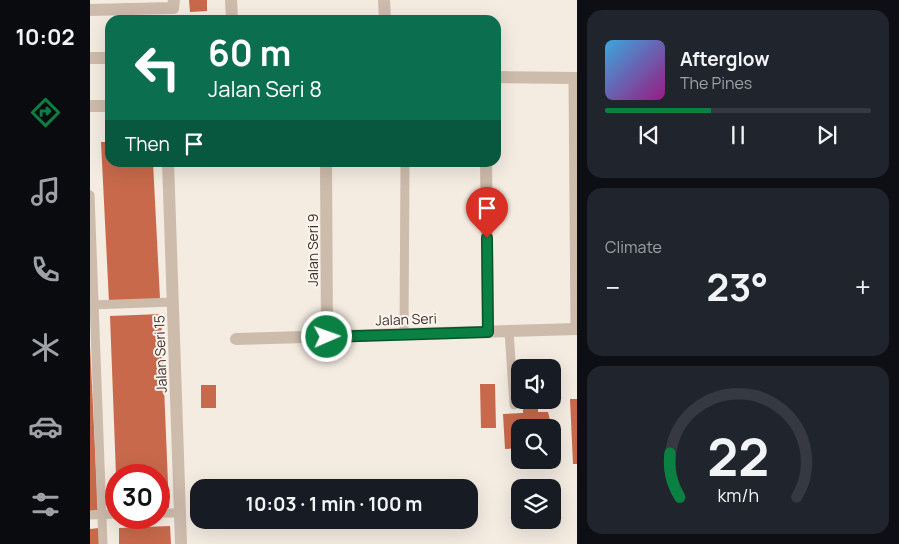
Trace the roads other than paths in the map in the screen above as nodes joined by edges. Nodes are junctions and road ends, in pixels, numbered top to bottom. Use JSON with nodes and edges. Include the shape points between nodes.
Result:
{"nodes":[{"id":1,"x":232,"y":0,"type":"edge"},
{"id":2,"x":384,"y":0,"type":"edge"},
{"id":3,"x":174,"y":4,"type":"edge"},
{"id":4,"x":90,"y":10,"type":"edge"},
{"id":5,"x":232,"y":15,"type":"edge"},
{"id":6,"x":385,"y":15,"type":"edge"},
{"id":7,"x":90,"y":58,"type":"edge"},
{"id":8,"x":105,"y":58,"type":"edge"},
{"id":9,"x":501,"y":77,"type":"edge"},
{"id":10,"x":575,"y":78,"type":"edge"},
{"id":11,"x":90,"y":106,"type":"edge"},
{"id":12,"x":105,"y":106,"type":"edge"},
{"id":13,"x":168,"y":167,"type":"edge"},
{"id":14,"x":326,"y":167,"type":"edge"},
{"id":15,"x":405,"y":167,"type":"edge"},
{"id":16,"x":486,"y":167,"type":"edge"},
{"id":17,"x":90,"y":196,"type":"edge"},
{"id":18,"x":173,"y":302,"type":"junction"},
{"id":19,"x":92,"y":305,"type":"edge"},
{"id":20,"x":576,"y":329,"type":"edge"},
{"id":21,"x":509,"y":331,"type":"junction"},
{"id":22,"x":488,"y":332,"type":"junction"},
{"id":23,"x":404,"y":334,"type":"junction"},
{"id":24,"x":327,"y":337,"type":"junction"},
{"id":25,"x":236,"y":339,"type":"dead end"},
{"id":26,"x":511,"y":361,"type":"edge"},
{"id":27,"x":170,"y":513,"type":"edge"},
{"id":28,"x":180,"y":513,"type":"junction"},
{"id":29,"x":90,"y":515,"type":"edge"},
{"id":30,"x":102,"y":515,"type":"junction"},
{"id":31,"x":105,"y":515,"type":"edge"},
{"id":32,"x":103,"y":544,"type":"edge"},
{"id":33,"x":182,"y":544,"type":"edge"}],
"edges":[{"from":1,"to":5,"type":"street"},
{"from":2,"to":6,"type":"street"},
{"from":3,"to":4,"type":"street"},
{"from":7,"to":8,"type":"street"},
{"from":9,"to":10,"type":"street"},
{"from":10,"to":20,"type":"lane"},
{"from":11,"to":12,"type":"street"},
{"from":13,"to":18,"type":"street","name":"Jalan Seri 15"},
{"from":14,"to":24,"type":"street","name":"Jalan Seri 9"},
{"from":15,"to":23,"type":"lane"},
{"from":16,"to":22,"type":"street"},
{"from":17,"to":19,"type":"lane"},
{"from":18,"to":19,"type":"lane"},
{"from":18,"to":28,"type":"street","name":"Jalan Seri 15"},
{"from":19,"to":30,"type":"lane"},
{"from":20,"to":21,"type":"street","name":"Jalan Seri"},
{"from":21,"to":22,"type":"street","name":"Jalan Seri"},
{"from":21,"to":26,"type":"lane"},
{"from":22,"to":23,"type":"street","name":"Jalan Seri"},
{"from":23,"to":24,"type":"street","name":"Jalan Seri"},
{"from":24,"to":25,"type":"street","name":"Jalan Seri"},
{"from":27,"to":28,"type":"lane"},
{"from":28,"to":33,"type":"street","name":"Jalan Seri 15"},
{"from":29,"to":30,"type":"lane"},
{"from":30,"to":31,"type":"lane"},
{"from":30,"to":32,"type":"lane"}]}
